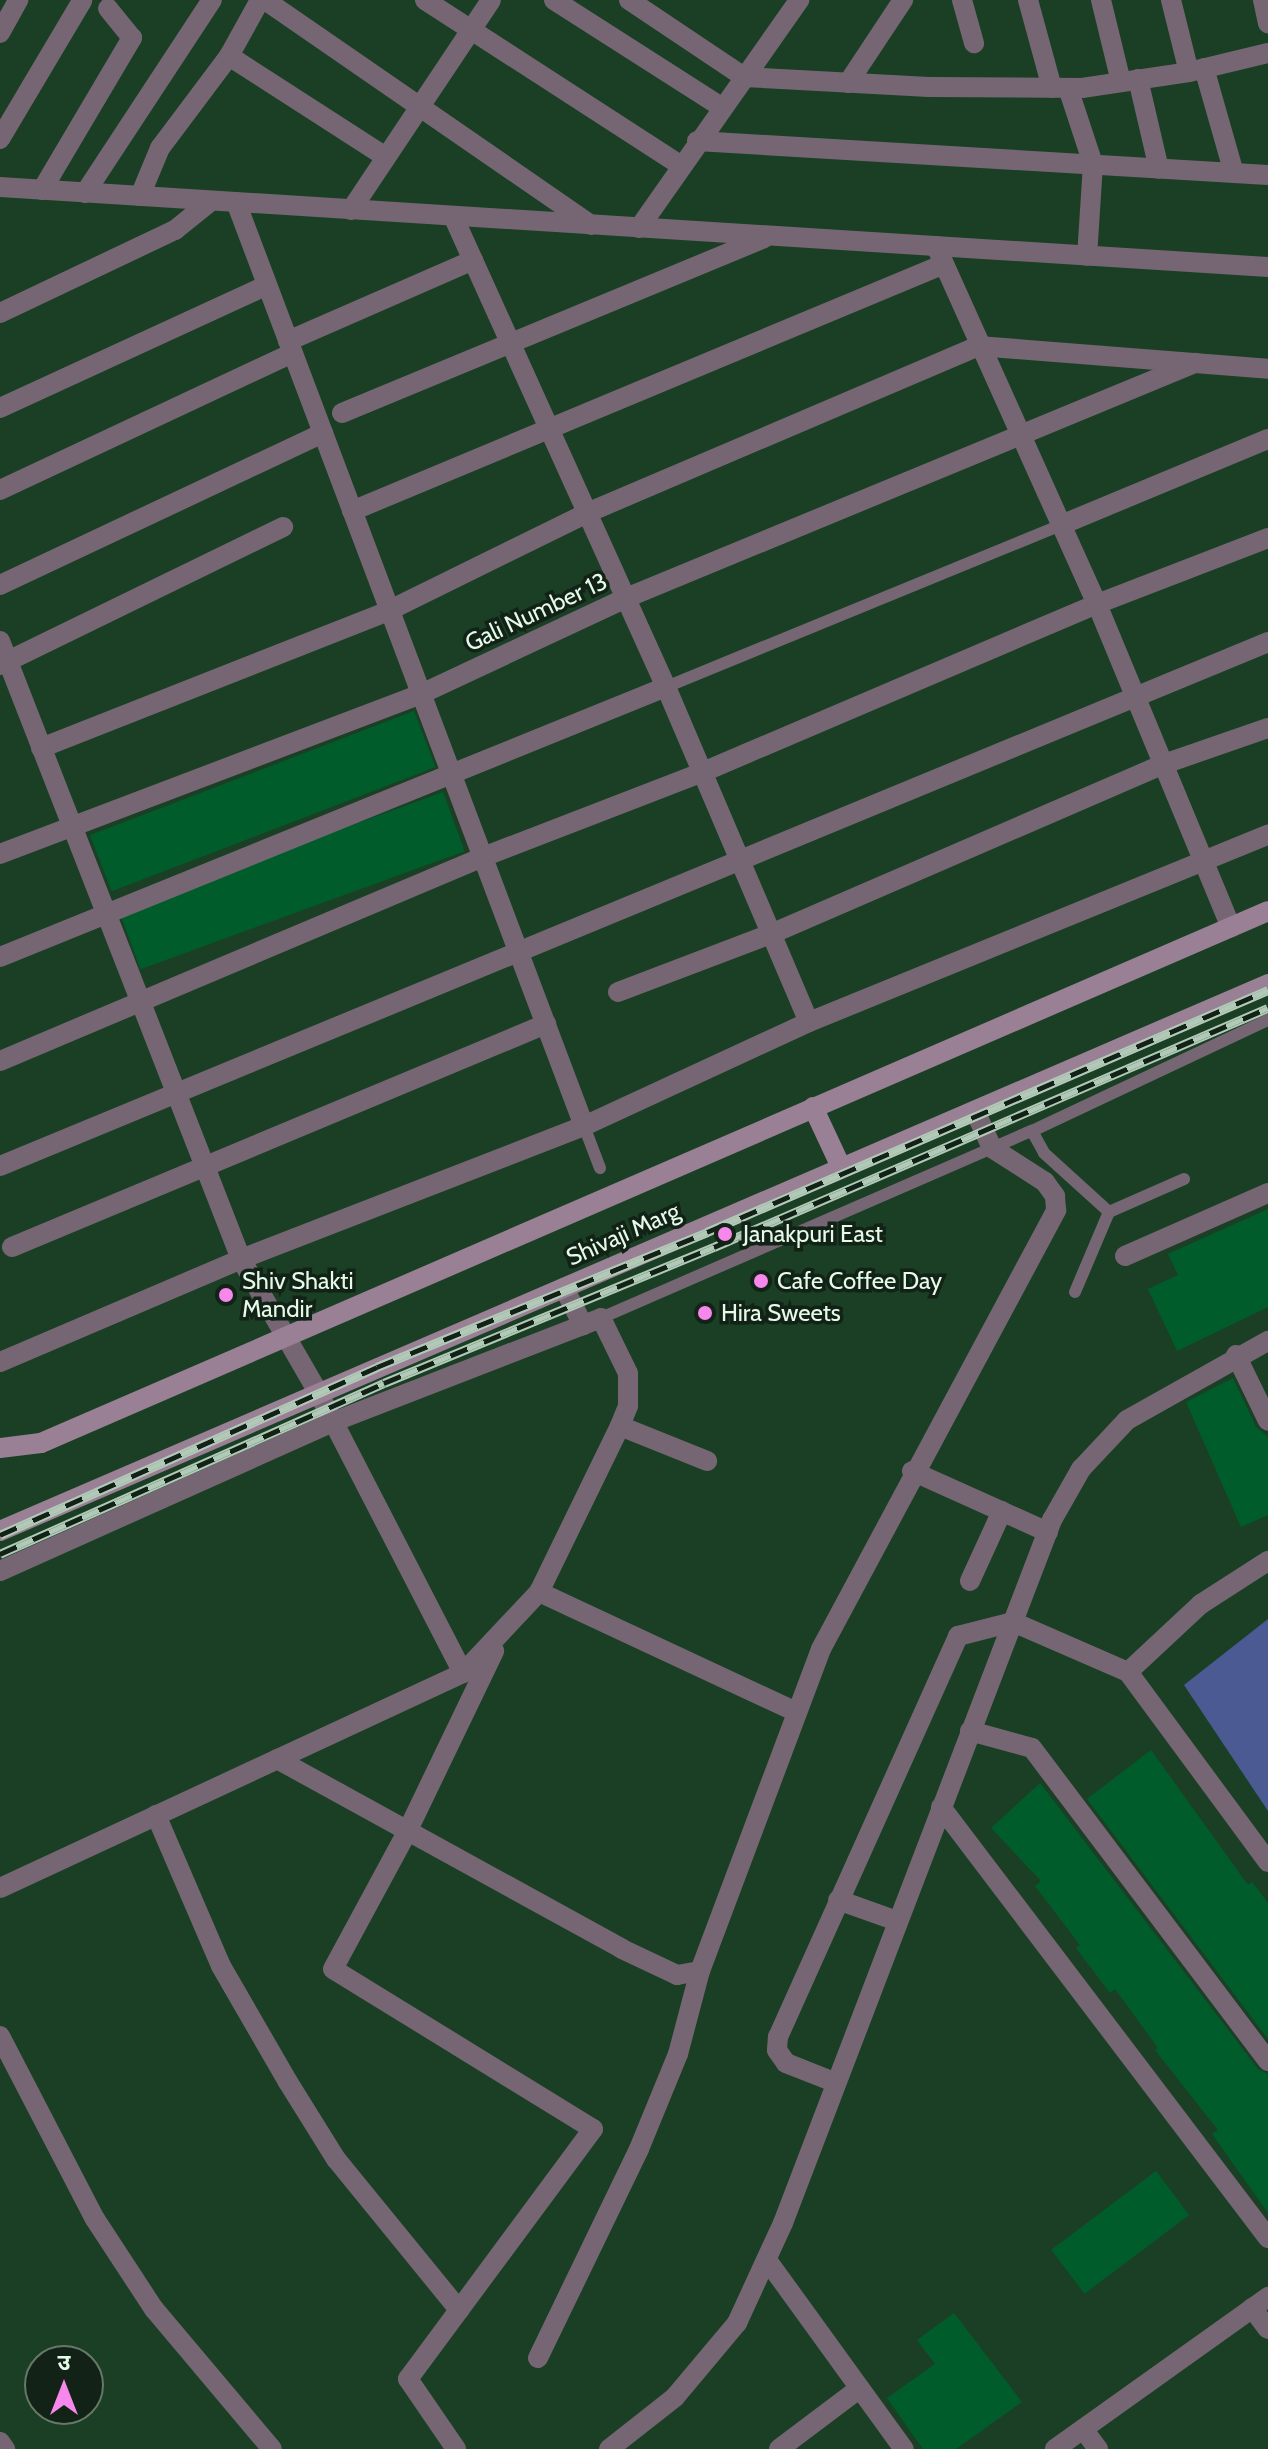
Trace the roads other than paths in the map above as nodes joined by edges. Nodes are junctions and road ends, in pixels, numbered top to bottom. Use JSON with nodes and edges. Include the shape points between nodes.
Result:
{"nodes":[{"id":1,"x":18,"y":0,"type":"edge"},
{"id":2,"x":212,"y":0,"type":"edge"},
{"id":3,"x":263,"y":0,"type":"edge"},
{"id":4,"x":425,"y":0,"type":"edge"},
{"id":5,"x":491,"y":0,"type":"edge"},
{"id":6,"x":554,"y":0,"type":"edge"},
{"id":7,"x":629,"y":0,"type":"edge"},
{"id":8,"x":799,"y":0,"type":"edge"},
{"id":9,"x":903,"y":0,"type":"edge"},
{"id":10,"x":962,"y":0,"type":"edge"},
{"id":11,"x":1028,"y":0,"type":"edge"},
{"id":12,"x":1101,"y":0,"type":"edge"},
{"id":13,"x":1171,"y":0,"type":"edge"},
{"id":14,"x":1263,"y":0,"type":"edge"},
{"id":15,"x":82,"y":1,"type":"edge"},
{"id":16,"x":112,"y":4,"type":"edge"},
{"id":17,"x":1268,"y":23,"type":"edge"},
{"id":18,"x":471,"y":29,"type":"junction"},
{"id":19,"x":0,"y":33,"type":"edge"},
{"id":20,"x":974,"y":43,"type":"dead end"},
{"id":21,"x":1268,"y":53,"type":"edge"},
{"id":22,"x":229,"y":56,"type":"junction"},
{"id":23,"x":1196,"y":70,"type":"junction"},
{"id":24,"x":744,"y":77,"type":"junction"},
{"id":25,"x":1130,"y":81,"type":"junction"},
{"id":26,"x":848,"y":83,"type":"junction"},
{"id":27,"x":1060,"y":88,"type":"junction"},
{"id":28,"x":420,"y":104,"type":"junction"},
{"id":29,"x":721,"y":107,"type":"junction"},
{"id":30,"x":0,"y":139,"type":"edge"},
{"id":31,"x":697,"y":141,"type":"junction"},
{"id":32,"x":384,"y":156,"type":"junction"},
{"id":33,"x":1093,"y":164,"type":"junction"},
{"id":34,"x":680,"y":165,"type":"junction"},
{"id":35,"x":1159,"y":169,"type":"junction"},
{"id":36,"x":1234,"y":173,"type":"junction"},
{"id":37,"x":1268,"y":175,"type":"edge"},
{"id":38,"x":0,"y":187,"type":"edge"},
{"id":39,"x":42,"y":190,"type":"junction"},
{"id":40,"x":85,"y":193,"type":"junction"},
{"id":41,"x":140,"y":196,"type":"junction"},
{"id":42,"x":211,"y":201,"type":"junction"},
{"id":43,"x":236,"y":202,"type":"junction"},
{"id":44,"x":351,"y":210,"type":"junction"},
{"id":45,"x":453,"y":216,"type":"junction"},
{"id":46,"x":591,"y":225,"type":"junction"},
{"id":47,"x":639,"y":228,"type":"junction"},
{"id":48,"x":771,"y":236,"type":"junction"},
{"id":49,"x":940,"y":255,"type":"junction"},
{"id":50,"x":1087,"y":256,"type":"junction"},
{"id":51,"x":473,"y":260,"type":"junction"},
{"id":52,"x":1268,"y":267,"type":"edge"},
{"id":53,"x":267,"y":285,"type":"junction"},
{"id":54,"x":0,"y":313,"type":"edge"},
{"id":55,"x":510,"y":341,"type":"junction"},
{"id":56,"x":978,"y":346,"type":"junction"},
{"id":57,"x":290,"y":347,"type":"junction"},
{"id":58,"x":1199,"y":361,"type":"junction"},
{"id":59,"x":1268,"y":369,"type":"edge"},
{"id":60,"x":0,"y":408,"type":"edge"},
{"id":61,"x":342,"y":413,"type":"dead end"},
{"id":62,"x":549,"y":429,"type":"junction"},
{"id":63,"x":323,"y":433,"type":"junction"},
{"id":64,"x":1019,"y":434,"type":"junction"},
{"id":65,"x":1268,"y":439,"type":"edge"},
{"id":66,"x":0,"y":490,"type":"edge"},
{"id":67,"x":352,"y":511,"type":"junction"},
{"id":68,"x":587,"y":513,"type":"junction"},
{"id":69,"x":1061,"y":525,"type":"junction"},
{"id":70,"x":283,"y":527,"type":"dead end"},
{"id":71,"x":1268,"y":538,"type":"edge"},
{"id":72,"x":0,"y":585,"type":"edge"},
{"id":73,"x":626,"y":598,"type":"junction"},
{"id":74,"x":1097,"y":604,"type":"junction"},
{"id":75,"x":388,"y":611,"type":"junction"},
{"id":76,"x":0,"y":641,"type":"edge"},
{"id":77,"x":1268,"y":642,"type":"edge"},
{"id":78,"x":4,"y":663,"type":"edge"},
{"id":79,"x":666,"y":687,"type":"junction"},
{"id":80,"x":419,"y":695,"type":"junction"},
{"id":81,"x":1135,"y":695,"type":"junction"},
{"id":82,"x":1268,"y":728,"type":"edge"},
{"id":83,"x":41,"y":748,"type":"junction"},
{"id":84,"x":1164,"y":764,"type":"junction"},
{"id":85,"x":703,"y":772,"type":"junction"},
{"id":86,"x":453,"y":777,"type":"junction"},
{"id":87,"x":70,"y":824,"type":"junction"},
{"id":88,"x":1268,"y":835,"type":"edge"},
{"id":89,"x":0,"y":854,"type":"edge"},
{"id":90,"x":483,"y":857,"type":"junction"},
{"id":91,"x":740,"y":860,"type":"junction"},
{"id":92,"x":1206,"y":862,"type":"junction"},
{"id":93,"x":1268,"y":911,"type":"edge"},
{"id":94,"x":104,"y":915,"type":"junction"},
{"id":95,"x":1231,"y":927,"type":"junction"},
{"id":96,"x":771,"y":934,"type":"junction"},
{"id":97,"x":518,"y":951,"type":"junction"},
{"id":98,"x":0,"y":957,"type":"edge"},
{"id":99,"x":1268,"y":984,"type":"edge"},
{"id":100,"x":618,"y":992,"type":"dead end"},
{"id":101,"x":139,"y":1003,"type":"junction"},
{"id":102,"x":1268,"y":1020,"type":"edge"},
{"id":103,"x":809,"y":1022,"type":"junction"},
{"id":104,"x":546,"y":1024,"type":"junction"},
{"id":105,"x":0,"y":1061,"type":"edge"},
{"id":106,"x":175,"y":1093,"type":"junction"},
{"id":107,"x":813,"y":1107,"type":"junction"},
{"id":108,"x":975,"y":1111,"type":"junction"},
{"id":109,"x":584,"y":1126,"type":"junction"},
{"id":110,"x":1032,"y":1131,"type":"junction"},
{"id":111,"x":992,"y":1148,"type":"junction"},
{"id":112,"x":0,"y":1166,"type":"edge"},
{"id":113,"x":204,"y":1166,"type":"junction"},
{"id":114,"x":841,"y":1167,"type":"junction"},
{"id":115,"x":600,"y":1168,"type":"dead end"},
{"id":116,"x":1184,"y":1179,"type":"dead end"},
{"id":117,"x":1268,"y":1193,"type":"edge"},
{"id":118,"x":1109,"y":1212,"type":"junction"},
{"id":119,"x":12,"y":1247,"type":"dead end"},
{"id":120,"x":1125,"y":1256,"type":"dead end"},
{"id":121,"x":241,"y":1259,"type":"junction"},
{"id":122,"x":564,"y":1288,"type":"junction"},
{"id":123,"x":1075,"y":1292,"type":"dead end"},
{"id":124,"x":592,"y":1322,"type":"junction"},
{"id":125,"x":284,"y":1337,"type":"junction"},
{"id":126,"x":1268,"y":1341,"type":"edge"},
{"id":127,"x":1236,"y":1355,"type":"junction"},
{"id":128,"x":0,"y":1362,"type":"edge"},
{"id":129,"x":319,"y":1394,"type":"junction"},
{"id":130,"x":1268,"y":1421,"type":"edge"},
{"id":131,"x":333,"y":1422,"type":"junction"},
{"id":132,"x":620,"y":1426,"type":"junction"},
{"id":133,"x":41,"y":1443,"type":"junction"},
{"id":134,"x":0,"y":1448,"type":"edge"},
{"id":135,"x":0,"y":1461,"type":"edge"},
{"id":136,"x":707,"y":1461,"type":"dead end"},
{"id":137,"x":912,"y":1471,"type":"junction"},
{"id":138,"x":1002,"y":1511,"type":"junction"},
{"id":139,"x":0,"y":1531,"type":"edge"},
{"id":140,"x":1048,"y":1532,"type":"junction"},
{"id":141,"x":1268,"y":1561,"type":"edge"},
{"id":142,"x":0,"y":1571,"type":"edge"},
{"id":143,"x":970,"y":1581,"type":"dead end"},
{"id":144,"x":539,"y":1592,"type":"junction"},
{"id":145,"x":1013,"y":1622,"type":"junction"},
{"id":146,"x":501,"y":1636,"type":"junction"},
{"id":147,"x":1128,"y":1672,"type":"junction"},
{"id":148,"x":463,"y":1673,"type":"junction"},
{"id":149,"x":796,"y":1712,"type":"junction"},
{"id":150,"x":970,"y":1731,"type":"junction"},
{"id":151,"x":277,"y":1759,"type":"junction"},
{"id":152,"x":941,"y":1807,"type":"junction"},
{"id":153,"x":156,"y":1815,"type":"junction"},
{"id":154,"x":407,"y":1832,"type":"junction"},
{"id":155,"x":1268,"y":1862,"type":"edge"},
{"id":156,"x":0,"y":1888,"type":"edge"},
{"id":157,"x":838,"y":1900,"type":"junction"},
{"id":158,"x":897,"y":1921,"type":"junction"},
{"id":159,"x":700,"y":1971,"type":"junction"},
{"id":160,"x":0,"y":2036,"type":"edge"},
{"id":161,"x":1268,"y":2061,"type":"edge"},
{"id":162,"x":834,"y":2082,"type":"junction"},
{"id":163,"x":1268,"y":2238,"type":"edge"},
{"id":164,"x":767,"y":2260,"type":"junction"},
{"id":165,"x":1260,"y":2302,"type":"edge"},
{"id":166,"x":459,"y":2310,"type":"junction"},
{"id":167,"x":1268,"y":2329,"type":"edge"},
{"id":168,"x":538,"y":2358,"type":"dead end"},
{"id":169,"x":860,"y":2388,"type":"junction"},
{"id":170,"x":1083,"y":2429,"type":"junction"},
{"id":171,"x":0,"y":2442,"type":"edge"},
{"id":172,"x":270,"y":2448,"type":"edge"},
{"id":173,"x":5,"y":2449,"type":"edge"},
{"id":174,"x":456,"y":2449,"type":"edge"},
{"id":175,"x":609,"y":2449,"type":"edge"},
{"id":176,"x":779,"y":2449,"type":"edge"},
{"id":177,"x":904,"y":2449,"type":"edge"},
{"id":178,"x":1055,"y":2449,"type":"edge"},
{"id":179,"x":1098,"y":2449,"type":"edge"}],
"edges":[{"from":1,"to":19,"type":"street"},
{"from":2,"to":40,"type":"street"},
{"from":3,"to":22,"type":"street"},
{"from":3,"to":28,"type":"street"},
{"from":4,"to":18,"type":"street"},
{"from":5,"to":18,"type":"street"},
{"from":6,"to":29,"type":"street"},
{"from":7,"to":24,"type":"street"},
{"from":8,"to":24,"type":"street"},
{"from":9,"to":26,"type":"street"},
{"from":10,"to":20,"type":"street"},
{"from":11,"to":27,"type":"street"},
{"from":12,"to":25,"type":"street"},
{"from":13,"to":23,"type":"street"},
{"from":14,"to":17,"type":"street"},
{"from":15,"to":16,"type":"street"},
{"from":15,"to":30,"type":"street"},
{"from":16,"to":39,"type":"street","via":[[132,38]]},
{"from":18,"to":28,"type":"street"},
{"from":18,"to":34,"type":"street"},
{"from":21,"to":23,"type":"street"},
{"from":22,"to":32,"type":"street"},
{"from":22,"to":41,"type":"street","via":[[160,148]]},
{"from":23,"to":25,"type":"street"},
{"from":23,"to":36,"type":"street"},
{"from":24,"to":26,"type":"street"},
{"from":24,"to":29,"type":"street"},
{"from":25,"to":27,"type":"street"},
{"from":25,"to":35,"type":"street"},
{"from":26,"to":27,"type":"street"},
{"from":27,"to":33,"type":"street"},
{"from":28,"to":32,"type":"street"},
{"from":28,"to":46,"type":"street"},
{"from":29,"to":31,"type":"street"},
{"from":31,"to":33,"type":"street"},
{"from":31,"to":34,"type":"street"},
{"from":32,"to":44,"type":"street"},
{"from":33,"to":35,"type":"street"},
{"from":33,"to":50,"type":"street"},
{"from":34,"to":47,"type":"street"},
{"from":35,"to":36,"type":"street"},
{"from":36,"to":37,"type":"street"},
{"from":38,"to":39,"type":"street"},
{"from":39,"to":40,"type":"street"},
{"from":40,"to":41,"type":"street"},
{"from":41,"to":42,"type":"street"},
{"from":42,"to":43,"type":"street"},
{"from":42,"to":54,"type":"street","via":[[175,230]]},
{"from":43,"to":44,"type":"street"},
{"from":43,"to":53,"type":"street"},
{"from":44,"to":45,"type":"street"},
{"from":45,"to":46,"type":"street"},
{"from":45,"to":51,"type":"street"},
{"from":46,"to":47,"type":"street"},
{"from":47,"to":48,"type":"street"},
{"from":48,"to":49,"type":"street"},
{"from":48,"to":55,"type":"street"},
{"from":49,"to":50,"type":"street"},
{"from":49,"to":56,"type":"street"},
{"from":49,"to":62,"type":"street"},
{"from":50,"to":52,"type":"street"},
{"from":51,"to":55,"type":"street"},
{"from":51,"to":57,"type":"street"},
{"from":53,"to":57,"type":"street"},
{"from":53,"to":60,"type":"street"},
{"from":55,"to":61,"type":"street"},
{"from":55,"to":62,"type":"street"},
{"from":56,"to":58,"type":"street"},
{"from":56,"to":64,"type":"street"},
{"from":56,"to":68,"type":"street"},
{"from":57,"to":63,"type":"street"},
{"from":57,"to":66,"type":"street"},
{"from":58,"to":59,"type":"street"},
{"from":58,"to":64,"type":"street","name":"Gali Number 13"},
{"from":62,"to":67,"type":"street"},
{"from":62,"to":68,"type":"street"},
{"from":63,"to":67,"type":"street"},
{"from":63,"to":72,"type":"street"},
{"from":64,"to":69,"type":"street"},
{"from":64,"to":73,"type":"street","name":"Gali Number 13"},
{"from":65,"to":69,"type":"street"},
{"from":67,"to":75,"type":"street"},
{"from":68,"to":73,"type":"street"},
{"from":68,"to":75,"type":"street"},
{"from":69,"to":74,"type":"street"},
{"from":69,"to":79,"type":"lane"},
{"from":70,"to":78,"type":"street"},
{"from":71,"to":74,"type":"street"},
{"from":73,"to":79,"type":"street"},
{"from":73,"to":80,"type":"street","name":"Gali Number 13"},
{"from":74,"to":81,"type":"street"},
{"from":74,"to":85,"type":"street"},
{"from":75,"to":80,"type":"street"},
{"from":75,"to":83,"type":"street"},
{"from":76,"to":78,"type":"street"},
{"from":77,"to":81,"type":"street"},
{"from":78,"to":83,"type":"street"},
{"from":79,"to":85,"type":"street"},
{"from":79,"to":86,"type":"street"},
{"from":80,"to":86,"type":"street"},
{"from":80,"to":87,"type":"street","name":"Gali Number 13"},
{"from":81,"to":84,"type":"street"},
{"from":81,"to":91,"type":"street"},
{"from":82,"to":84,"type":"street"},
{"from":83,"to":87,"type":"street"},
{"from":84,"to":92,"type":"street"},
{"from":84,"to":96,"type":"street"},
{"from":85,"to":90,"type":"street"},
{"from":85,"to":91,"type":"street"},
{"from":86,"to":90,"type":"street"},
{"from":86,"to":94,"type":"street"},
{"from":87,"to":89,"type":"street","name":"Gali Number 13"},
{"from":87,"to":94,"type":"street"},
{"from":88,"to":92,"type":"street"},
{"from":90,"to":97,"type":"street"},
{"from":90,"to":101,"type":"street"},
{"from":91,"to":96,"type":"street"},
{"from":91,"to":97,"type":"street"},
{"from":92,"to":95,"type":"street"},
{"from":92,"to":103,"type":"street"},
{"from":93,"to":95,"type":"main road","name":"Shivaji Marg"},
{"from":94,"to":98,"type":"street"},
{"from":94,"to":101,"type":"street"},
{"from":95,"to":107,"type":"main road","name":"Shivaji Marg"},
{"from":96,"to":100,"type":"street"},
{"from":96,"to":103,"type":"street"},
{"from":97,"to":104,"type":"street"},
{"from":97,"to":106,"type":"street"},
{"from":99,"to":108,"type":"main road","name":"Shivaji Marg"},
{"from":101,"to":105,"type":"street"},
{"from":101,"to":106,"type":"street"},
{"from":102,"to":110,"type":"lane"},
{"from":103,"to":109,"type":"street"},
{"from":104,"to":109,"type":"street"},
{"from":104,"to":113,"type":"street"},
{"from":106,"to":112,"type":"street"},
{"from":106,"to":113,"type":"street"},
{"from":107,"to":114,"type":"main road"},
{"from":107,"to":125,"type":"main road","name":"Shivaji Marg"},
{"from":108,"to":111,"type":"street"},
{"from":108,"to":114,"type":"main road","name":"Shivaji Marg"},
{"from":109,"to":115,"type":"lane"},
{"from":109,"to":121,"type":"street"},
{"from":110,"to":111,"type":"lane"},
{"from":110,"to":118,"type":"lane","via":[[1044,1153]]},
{"from":111,"to":124,"type":"lane"},
{"from":111,"to":137,"type":"street","via":[[1045,1182],[1055,1196],[1056,1210]]},
{"from":113,"to":119,"type":"street"},
{"from":113,"to":121,"type":"street"},
{"from":114,"to":122,"type":"main road","name":"Shivaji Marg"},
{"from":116,"to":118,"type":"lane"},
{"from":117,"to":120,"type":"street"},
{"from":118,"to":123,"type":"lane"},
{"from":121,"to":125,"type":"street"},
{"from":121,"to":128,"type":"street"},
{"from":122,"to":124,"type":"street"},
{"from":122,"to":129,"type":"main road","name":"Shivaji Marg"},
{"from":124,"to":131,"type":"street"},
{"from":124,"to":132,"type":"street","via":[[628,1373],[628,1406]]},
{"from":125,"to":129,"type":"street"},
{"from":125,"to":133,"type":"main road","name":"Shivaji Marg"},
{"from":126,"to":127,"type":"street"},
{"from":127,"to":130,"type":"street"},
{"from":127,"to":140,"type":"street","via":[[1127,1420],[1081,1469]]},
{"from":129,"to":131,"type":"street"},
{"from":129,"to":139,"type":"main road","name":"Shivaji Marg"},
{"from":131,"to":142,"type":"street"},
{"from":131,"to":148,"type":"street"},
{"from":132,"to":136,"type":"street"},
{"from":132,"to":144,"type":"street"},
{"from":133,"to":134,"type":"main road","name":"Shivaji Marg"},
{"from":133,"to":135,"type":"main road"},
{"from":137,"to":138,"type":"street"},
{"from":137,"to":149,"type":"street","via":[[821,1649]]},
{"from":138,"to":140,"type":"street"},
{"from":138,"to":143,"type":"street"},
{"from":140,"to":145,"type":"street"},
{"from":141,"to":147,"type":"street","via":[[1201,1604]]},
{"from":144,"to":146,"type":"street"},
{"from":144,"to":149,"type":"street"},
{"from":145,"to":147,"type":"street"},
{"from":145,"to":150,"type":"street"},
{"from":145,"to":157,"type":"street","via":[[958,1636],[949,1649]]},
{"from":146,"to":148,"type":"street"},
{"from":146,"to":154,"type":"street"},
{"from":147,"to":155,"type":"street"},
{"from":148,"to":151,"type":"street"},
{"from":149,"to":159,"type":"street"},
{"from":150,"to":152,"type":"street"},
{"from":150,"to":161,"type":"street","via":[[1032,1748]]},
{"from":151,"to":153,"type":"street"},
{"from":151,"to":154,"type":"street"},
{"from":152,"to":158,"type":"street"},
{"from":152,"to":163,"type":"street"},
{"from":153,"to":156,"type":"street"},
{"from":153,"to":166,"type":"street","via":[[221,1966],[288,2082],[336,2159]]},
{"from":154,"to":159,"type":"street","via":[[677,1975]]},
{"from":154,"to":166,"type":"street","via":[[333,1969],[593,2129]]},
{"from":157,"to":158,"type":"street"},
{"from":157,"to":162,"type":"street","via":[[777,2050],[786,2063]]},
{"from":158,"to":162,"type":"street"},
{"from":159,"to":168,"type":"street","via":[[692,2015],[639,2149]]},
{"from":160,"to":172,"type":"street","via":[[112,2245],[154,2309]]},
{"from":162,"to":164,"type":"street"},
{"from":164,"to":169,"type":"street"},
{"from":164,"to":175,"type":"street","via":[[737,2323],[720,2344],[675,2397]]},
{"from":165,"to":167,"type":"street"},
{"from":165,"to":170,"type":"street"},
{"from":166,"to":174,"type":"street","via":[[408,2379]]},
{"from":169,"to":176,"type":"street"},
{"from":169,"to":177,"type":"street"},
{"from":170,"to":178,"type":"street"},
{"from":170,"to":179,"type":"street"},
{"from":171,"to":173,"type":"street"}]}
